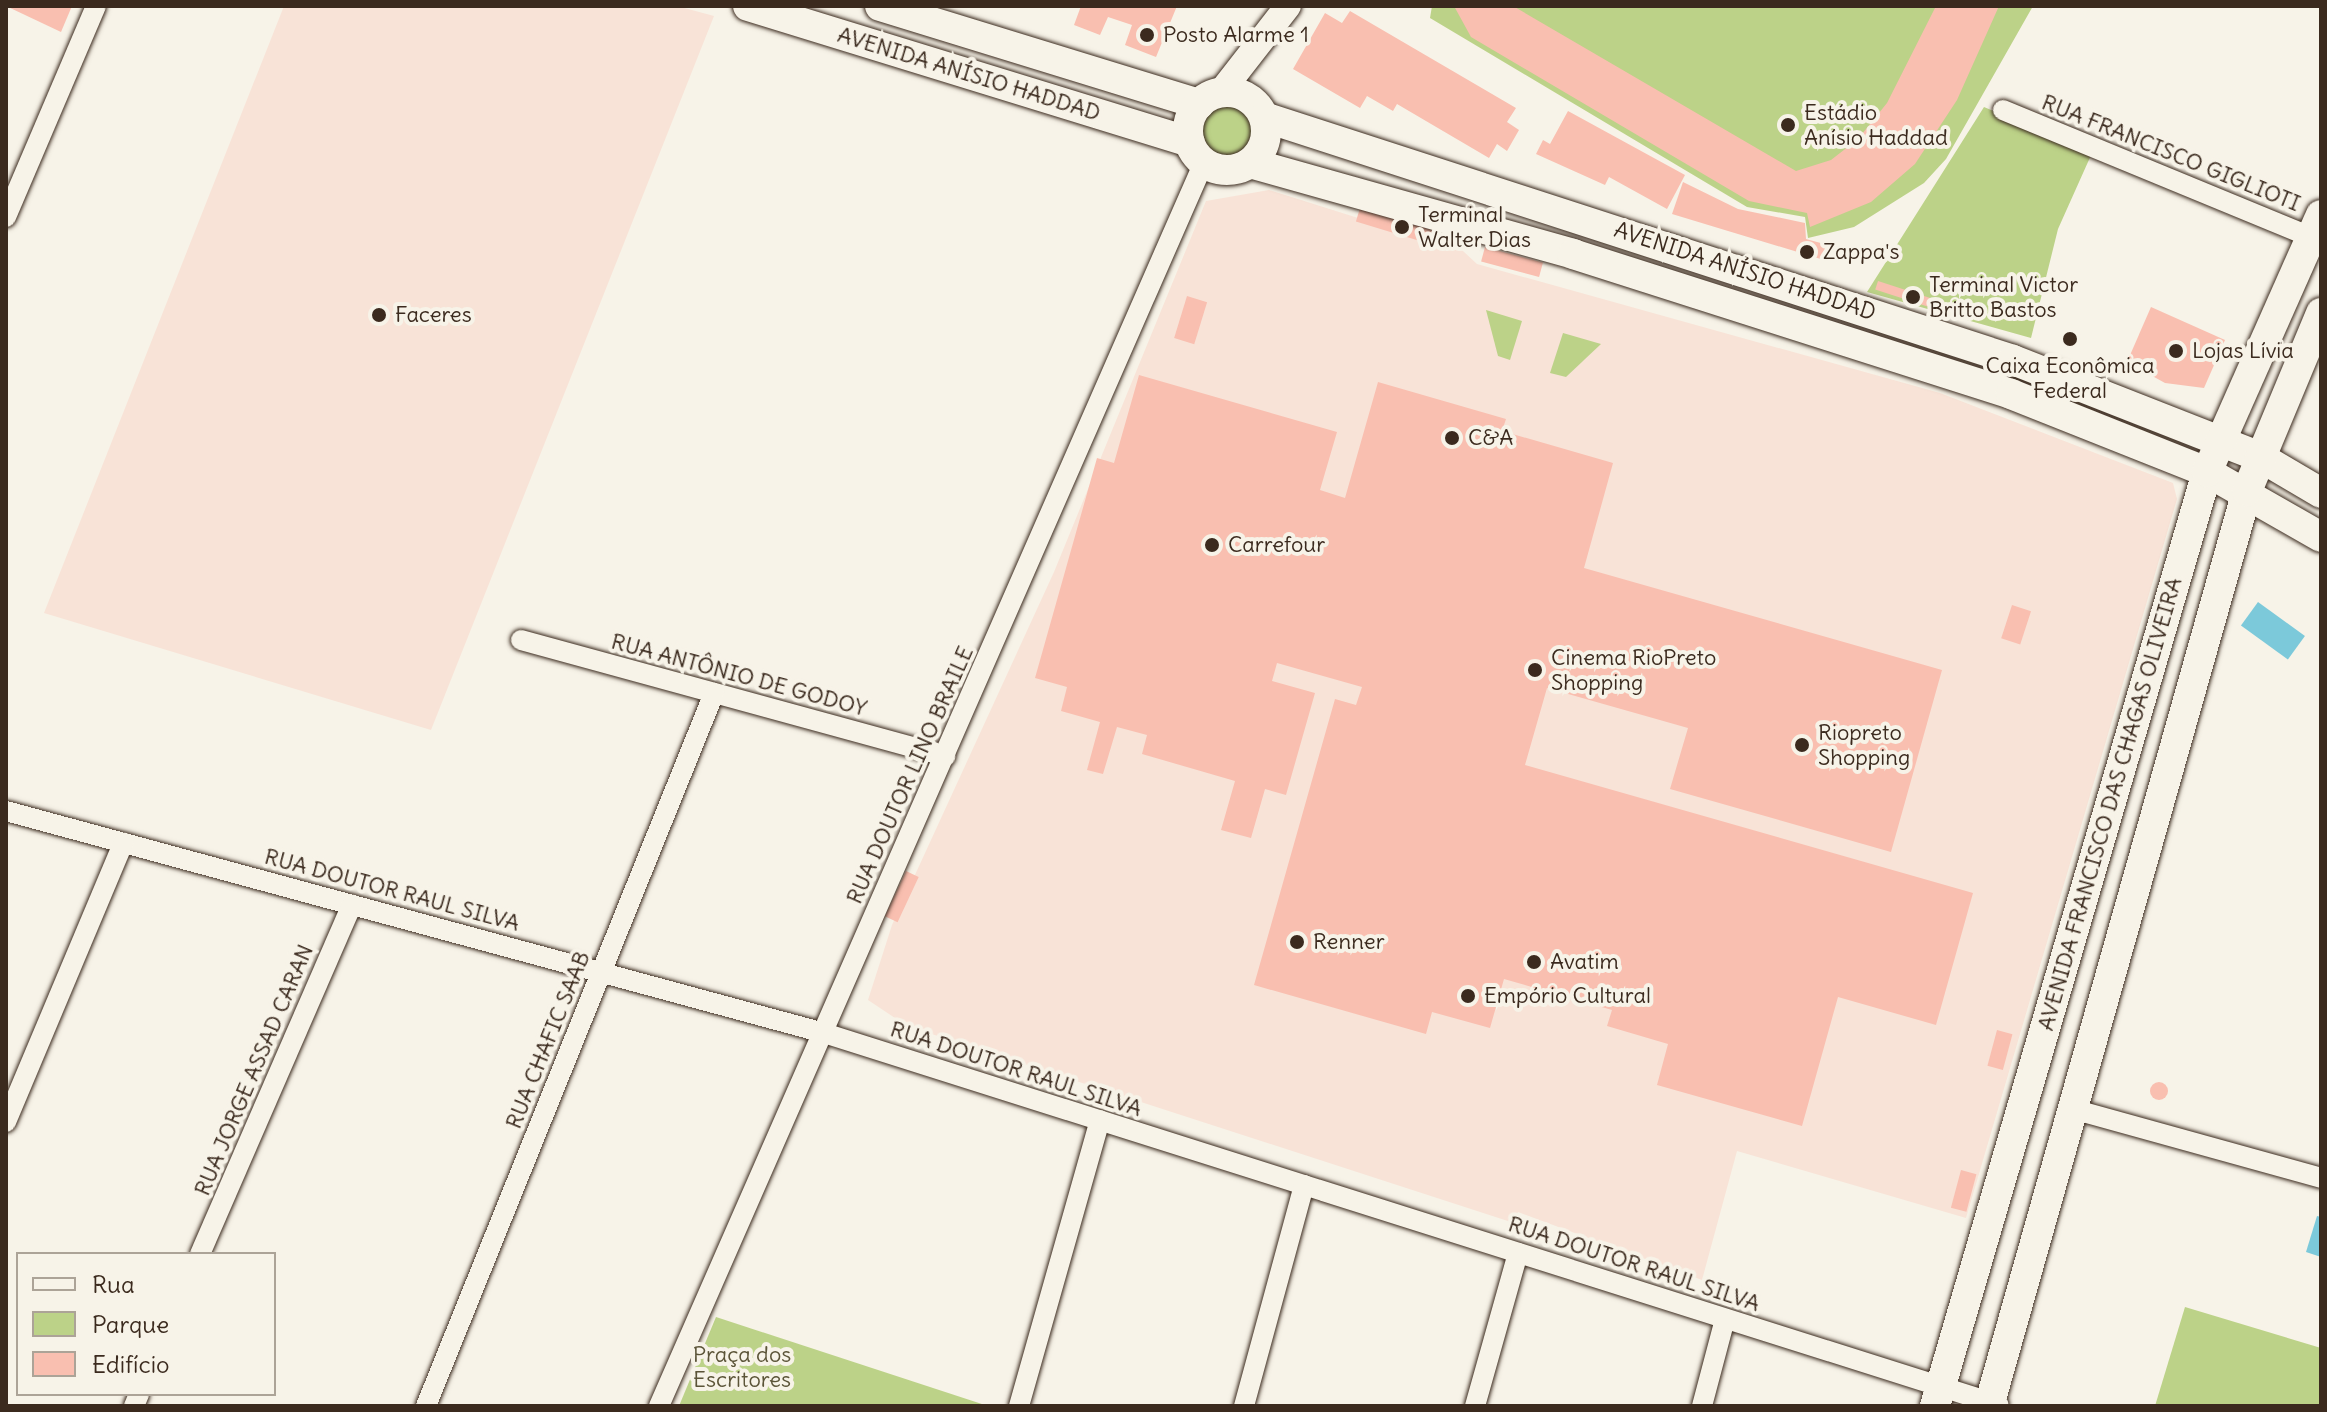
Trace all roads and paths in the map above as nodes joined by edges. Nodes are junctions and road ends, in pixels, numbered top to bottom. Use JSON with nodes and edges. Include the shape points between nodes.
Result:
{"nodes":[{"id":1,"x":96,"y":6,"type":"edge"},
{"id":2,"x":748,"y":6,"type":"edge"},
{"id":3,"x":880,"y":6,"type":"edge"},
{"id":4,"x":1288,"y":6,"type":"edge"},
{"id":5,"x":1224,"y":90,"type":"junction"},
{"id":6,"x":2003,"y":110,"type":"dead end"},
{"id":7,"x":1264,"y":117,"type":"junction"},
{"id":8,"x":1197,"y":152,"type":"junction"},
{"id":9,"x":1250,"y":163,"type":"junction"},
{"id":10,"x":6,"y":217,"type":"edge"},
{"id":11,"x":2318,"y":230,"type":"edge"},
{"id":12,"x":1831,"y":298,"type":"junction"},
{"id":13,"x":2321,"y":313,"type":"edge"},
{"id":14,"x":1822,"y":330,"type":"junction"},
{"id":15,"x":2220,"y":441,"type":"junction"},
{"id":16,"x":2260,"y":457,"type":"junction"},
{"id":17,"x":2207,"y":472,"type":"junction"},
{"id":18,"x":2247,"y":491,"type":"junction"},
{"id":19,"x":2321,"y":493,"type":"edge"},
{"id":20,"x":2321,"y":537,"type":"edge"},
{"id":21,"x":2160,"y":637,"type":"junction"},
{"id":22,"x":521,"y":640,"type":"dead end"},
{"id":23,"x":2202,"y":649,"type":"junction"},
{"id":24,"x":714,"y":693,"type":"junction"},
{"id":25,"x":945,"y":756,"type":"junction"},
{"id":26,"x":6,"y":811,"type":"edge"},
{"id":27,"x":123,"y":843,"type":"junction"},
{"id":28,"x":2081,"y":902,"type":"junction"},
{"id":29,"x":352,"y":905,"type":"junction"},
{"id":30,"x":2124,"y":920,"type":"junction"},
{"id":31,"x":601,"y":971,"type":"junction"},
{"id":32,"x":824,"y":1033,"type":"junction"},
{"id":33,"x":2025,"y":1096,"type":"junction"},
{"id":34,"x":2069,"y":1108,"type":"junction"},
{"id":35,"x":1100,"y":1120,"type":"junction"},
{"id":36,"x":6,"y":1122,"type":"edge"},
{"id":37,"x":2321,"y":1178,"type":"edge"},
{"id":38,"x":1304,"y":1185,"type":"junction"},
{"id":39,"x":1993,"y":1206,"type":"junction"},
{"id":40,"x":2038,"y":1219,"type":"junction"},
{"id":41,"x":201,"y":1252,"type":"edge"},
{"id":42,"x":1518,"y":1253,"type":"junction"},
{"id":43,"x":1725,"y":1319,"type":"junction"},
{"id":44,"x":1937,"y":1396,"type":"edge"},
{"id":45,"x":1994,"y":1405,"type":"edge"},
{"id":46,"x":426,"y":1406,"type":"edge"},
{"id":47,"x":659,"y":1406,"type":"edge"},
{"id":48,"x":1019,"y":1406,"type":"edge"},
{"id":49,"x":1244,"y":1406,"type":"edge"},
{"id":50,"x":1475,"y":1406,"type":"edge"},
{"id":51,"x":1702,"y":1406,"type":"edge"}],
"edges":[{"from":1,"to":10,"type":"street"},
{"from":2,"to":8,"type":"main road","name":"AVENIDA ANÍSIO HADDAD"},
{"from":3,"to":5,"type":"main road","name":"AVENIDA ANÍSIO HADDAD"},
{"from":4,"to":5,"type":"street"},
{"from":5,"to":7,"type":"main road"},
{"from":5,"to":8,"type":"main road"},
{"from":6,"to":11,"type":"street","name":"RUA FRANCISCO GIGLIOTI"},
{"from":7,"to":9,"type":"main road","via":[[1264,142]]},
{"from":7,"to":12,"type":"main road","name":"AVENIDA ANÍSIO HADDAD"},
{"from":8,"to":9,"type":"main road","name":"AVENIDA ANÍSIO HADDAD","via":[[1227,170]]},
{"from":8,"to":25,"type":"street","name":"RUA DOUTOR LINO BRAILE"},
{"from":9,"to":14,"type":"main road","name":"AVENIDA ANÍSIO HADDAD"},
{"from":11,"to":15,"type":"main road","name":"AVENIDA FRANCISCO DAS CHAGAS OLIVEIRA"},
{"from":12,"to":14,"type":"main road"},
{"from":12,"to":15,"type":"main road","name":"AVENIDA ANÍSIO HADDAD"},
{"from":13,"to":16,"type":"main road","name":"AVENIDA FRANCISCO DAS CHAGAS OLIVEIRA"},
{"from":14,"to":17,"type":"main road","name":"AVENIDA ANÍSIO HADDAD"},
{"from":15,"to":16,"type":"main road","name":"AVENIDA ANÍSIO HADDAD"},
{"from":15,"to":17,"type":"main road","name":"AVENIDA FRANCISCO DAS CHAGAS OLIVEIRA"},
{"from":16,"to":18,"type":"main road","name":"AVENIDA FRANCISCO DAS CHAGAS OLIVEIRA"},
{"from":16,"to":19,"type":"main road","name":"AVENIDA ANÍSIO HADDAD"},
{"from":17,"to":18,"type":"main road","name":"AVENIDA ANÍSIO HADDAD"},
{"from":17,"to":21,"type":"main road","name":"AVENIDA FRANCISCO DAS CHAGAS OLIVEIRA"},
{"from":18,"to":20,"type":"main road","name":"AVENIDA ANÍSIO HADDAD"},
{"from":18,"to":23,"type":"main road","name":"AVENIDA FRANCISCO DAS CHAGAS OLIVEIRA"},
{"from":21,"to":23,"type":"main road"},
{"from":21,"to":28,"type":"main road","name":"AVENIDA FRANCISCO DAS CHAGAS OLIVEIRA"},
{"from":22,"to":24,"type":"street","name":"RUA ANTÔNIO DE GODOY"},
{"from":23,"to":30,"type":"main road","name":"AVENIDA FRANCISCO DAS CHAGAS OLIVEIRA"},
{"from":24,"to":25,"type":"street","name":"RUA ANTÔNIO DE GODOY"},
{"from":24,"to":31,"type":"street","name":"RUA CHAFIC SAAB"},
{"from":25,"to":32,"type":"street","name":"RUA DOUTOR LINO BRAILE"},
{"from":26,"to":27,"type":"street","name":"RUA DOUTOR RAUL SILVA"},
{"from":27,"to":29,"type":"street","name":"RUA DOUTOR RAUL SILVA"},
{"from":27,"to":36,"type":"street"},
{"from":28,"to":30,"type":"main road"},
{"from":28,"to":33,"type":"main road","name":"AVENIDA FRANCISCO DAS CHAGAS OLIVEIRA"},
{"from":29,"to":31,"type":"street","name":"RUA DOUTOR RAUL SILVA"},
{"from":29,"to":41,"type":"street","name":"RUA JORGE ASSAD CARAN"},
{"from":30,"to":34,"type":"main road","name":"AVENIDA FRANCISCO DAS CHAGAS OLIVEIRA"},
{"from":31,"to":32,"type":"street","name":"RUA DOUTOR RAUL SILVA"},
{"from":31,"to":46,"type":"street","name":"RUA CHAFIC SAAB"},
{"from":32,"to":35,"type":"street","name":"RUA DOUTOR RAUL SILVA"},
{"from":32,"to":47,"type":"street","name":"RUA DOUTOR LINO BRAILE"},
{"from":33,"to":34,"type":"main road"},
{"from":33,"to":39,"type":"main road","name":"AVENIDA FRANCISCO DAS CHAGAS OLIVEIRA"},
{"from":34,"to":37,"type":"street"},
{"from":34,"to":40,"type":"main road","name":"AVENIDA FRANCISCO DAS CHAGAS OLIVEIRA"},
{"from":35,"to":38,"type":"street","name":"RUA DOUTOR RAUL SILVA"},
{"from":35,"to":48,"type":"street"},
{"from":38,"to":42,"type":"street","name":"RUA DOUTOR RAUL SILVA"},
{"from":38,"to":49,"type":"street"},
{"from":39,"to":40,"type":"main road"},
{"from":39,"to":44,"type":"main road","name":"AVENIDA FRANCISCO DAS CHAGAS OLIVEIRA"},
{"from":40,"to":45,"type":"main road","name":"AVENIDA FRANCISCO DAS CHAGAS OLIVEIRA"},
{"from":42,"to":43,"type":"street","name":"RUA DOUTOR RAUL SILVA"},
{"from":42,"to":50,"type":"street"},
{"from":43,"to":44,"type":"street","name":"RUA DOUTOR RAUL SILVA"},
{"from":43,"to":51,"type":"street"},
{"from":44,"to":45,"type":"street","name":"RUA DOUTOR RAUL SILVA"}]}
